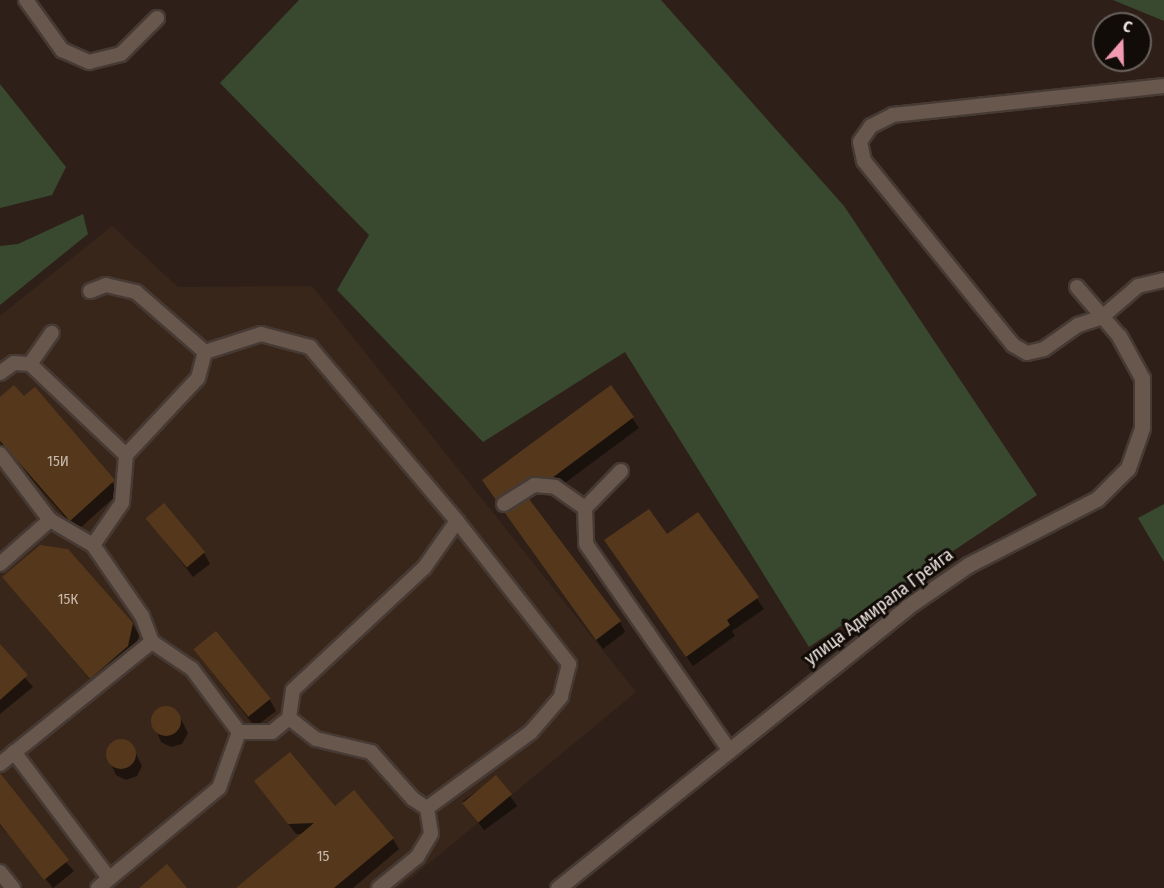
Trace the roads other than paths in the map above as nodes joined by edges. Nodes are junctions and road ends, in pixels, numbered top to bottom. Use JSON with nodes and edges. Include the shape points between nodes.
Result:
{"nodes":[{"id":1,"x":26,"y":0,"type":"edge"},
{"id":2,"x":157,"y":18,"type":"dead end"},
{"id":3,"x":1164,"y":86,"type":"edge"},
{"id":4,"x":1164,"y":280,"type":"edge"},
{"id":5,"x":1077,"y":287,"type":"dead end"},
{"id":6,"x":90,"y":291,"type":"dead end"},
{"id":7,"x":1102,"y":317,"type":"junction"},
{"id":8,"x":52,"y":333,"type":"dead end"},
{"id":9,"x":1119,"y":336,"type":"joint"},
{"id":10,"x":205,"y":352,"type":"junction"},
{"id":11,"x":30,"y":364,"type":"junction"},
{"id":12,"x":0,"y":373,"type":"edge"},
{"id":13,"x":0,"y":454,"type":"edge"},
{"id":14,"x":126,"y":455,"type":"junction"},
{"id":15,"x":621,"y":471,"type":"dead end"},
{"id":16,"x":504,"y":504,"type":"dead end"},
{"id":17,"x":585,"y":508,"type":"junction"},
{"id":18,"x":50,"y":520,"type":"junction"},
{"id":19,"x":457,"y":521,"type":"junction"},
{"id":20,"x":93,"y":545,"type":"junction"},
{"id":21,"x":0,"y":564,"type":"edge"},
{"id":22,"x":152,"y":642,"type":"junction"},
{"id":23,"x":289,"y":718,"type":"junction"},
{"id":24,"x":239,"y":732,"type":"junction"},
{"id":25,"x":729,"y":750,"type":"junction"},
{"id":26,"x":14,"y":752,"type":"junction"},
{"id":27,"x":0,"y":764,"type":"edge"},
{"id":28,"x":428,"y":808,"type":"junction"},
{"id":29,"x":0,"y":872,"type":"edge"},
{"id":30,"x":108,"y":878,"type":"junction"},
{"id":31,"x":13,"y":888,"type":"edge"},
{"id":32,"x":98,"y":888,"type":"edge"},
{"id":33,"x":379,"y":888,"type":"edge"},
{"id":34,"x":558,"y":888,"type":"edge"}],
"edges":[{"from":1,"to":2,"type":"lane","via":[[62,50],[89,62],[121,54]]},
{"from":3,"to":7,"type":"lane","via":[[893,115],[871,126],[860,142],[864,161],[1013,345],[1027,353],[1044,349],[1078,325]]},
{"from":4,"to":7,"type":"lane","via":[[1138,286]]},
{"from":5,"to":7,"type":"lane"},
{"from":6,"to":10,"type":"lane","via":[[106,285],[136,292]]},
{"from":7,"to":9,"type":"lane"},
{"from":8,"to":11,"type":"lane"},
{"from":9,"to":25,"type":"street","name":"улица Адмирала Грейга","via":[[1142,378],[1142,428],[1128,468],[1098,499],[968,566],[907,607]]},
{"from":10,"to":14,"type":"lane","via":[[198,378]]},
{"from":10,"to":19,"type":"lane","via":[[261,334],[310,347]]},
{"from":11,"to":12,"type":"lane","via":[[14,363]]},
{"from":11,"to":14,"type":"lane"},
{"from":13,"to":18,"type":"lane"},
{"from":14,"to":20,"type":"lane","via":[[122,503]]},
{"from":15,"to":17,"type":"lane"},
{"from":16,"to":17,"type":"lane","via":[[534,485],[555,488]]},
{"from":17,"to":25,"type":"lane","via":[[586,544]]},
{"from":18,"to":20,"type":"lane"},
{"from":18,"to":21,"type":"lane"},
{"from":19,"to":23,"type":"lane","via":[[424,568],[292,690]]},
{"from":19,"to":28,"type":"lane","via":[[569,664],[561,698],[531,732]]},
{"from":20,"to":22,"type":"lane","via":[[142,615]]},
{"from":22,"to":24,"type":"lane","via":[[192,669]]},
{"from":22,"to":26,"type":"lane"},
{"from":23,"to":24,"type":"lane","via":[[272,732]]},
{"from":23,"to":28,"type":"lane","via":[[316,739],[371,752],[413,799]]},
{"from":24,"to":30,"type":"lane","via":[[219,788]]},
{"from":25,"to":34,"type":"street","name":"улица Адмирала Грейга"},
{"from":26,"to":27,"type":"lane"},
{"from":26,"to":30,"type":"lane"},
{"from":28,"to":33,"type":"lane","via":[[430,834],[417,857]]},
{"from":29,"to":31,"type":"lane"},
{"from":30,"to":32,"type":"lane"}]}
